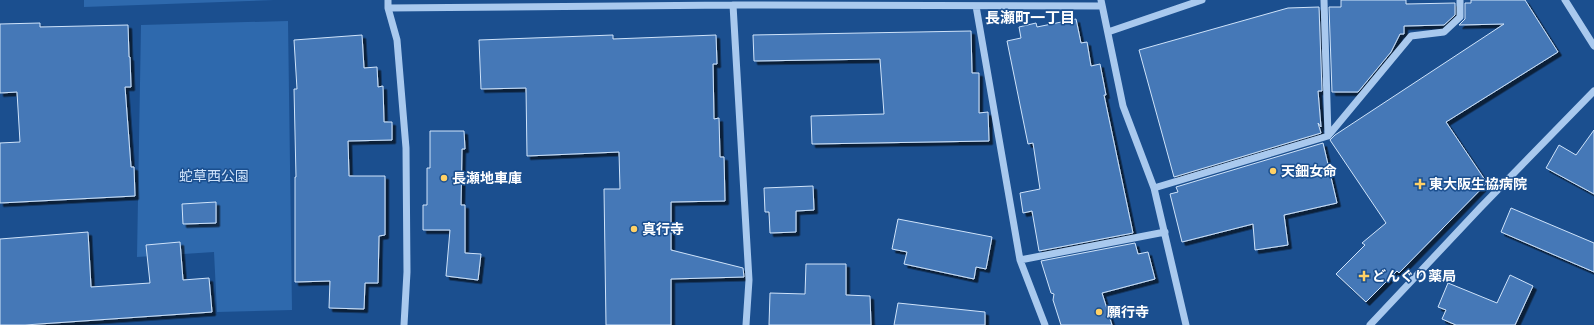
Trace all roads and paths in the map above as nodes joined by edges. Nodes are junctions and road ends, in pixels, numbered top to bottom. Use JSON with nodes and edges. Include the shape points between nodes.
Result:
{"nodes":[{"id":1,"x":1202,"y":0,"type":"edge"},
{"id":2,"x":1324,"y":0,"type":"edge"},
{"id":3,"x":1460,"y":0,"type":"edge"},
{"id":4,"x":1565,"y":0,"type":"edge"},
{"id":5,"x":728,"y":3,"type":"edge"},
{"id":6,"x":1102,"y":3,"type":"edge"},
{"id":7,"x":388,"y":4,"type":"edge"},
{"id":8,"x":976,"y":6,"type":"junction"},
{"id":9,"x":1108,"y":32,"type":"junction"},
{"id":10,"x":1594,"y":46,"type":"edge"},
{"id":11,"x":1594,"y":91,"type":"edge"},
{"id":12,"x":1328,"y":136,"type":"junction"},
{"id":13,"x":1154,"y":188,"type":"junction"},
{"id":14,"x":1164,"y":232,"type":"junction"},
{"id":15,"x":1020,"y":260,"type":"junction"},
{"id":16,"x":404,"y":325,"type":"edge"},
{"id":17,"x":746,"y":325,"type":"edge"},
{"id":18,"x":1045,"y":325,"type":"edge"},
{"id":19,"x":1186,"y":325,"type":"edge"},
{"id":20,"x":1370,"y":325,"type":"edge"}],
"edges":[{"from":1,"to":9,"type":"street"},
{"from":2,"to":12,"type":"street"},
{"from":3,"to":12,"type":"street","via":[[1460,17],[1444,32],[1412,36]]},
{"from":4,"to":10,"type":"street"},
{"from":5,"to":7,"type":"street"},
{"from":5,"to":8,"type":"street"},
{"from":5,"to":17,"type":"street","via":[[750,280]]},
{"from":6,"to":8,"type":"street"},
{"from":6,"to":9,"type":"street"},
{"from":7,"to":16,"type":"street","via":[[397,40],[406,148]]},
{"from":8,"to":15,"type":"street"},
{"from":9,"to":13,"type":"street","via":[[1123,106]]},
{"from":11,"to":20,"type":"street"},
{"from":12,"to":13,"type":"street"},
{"from":13,"to":14,"type":"street"},
{"from":14,"to":15,"type":"street"},
{"from":14,"to":19,"type":"street"},
{"from":15,"to":18,"type":"street"}]}
